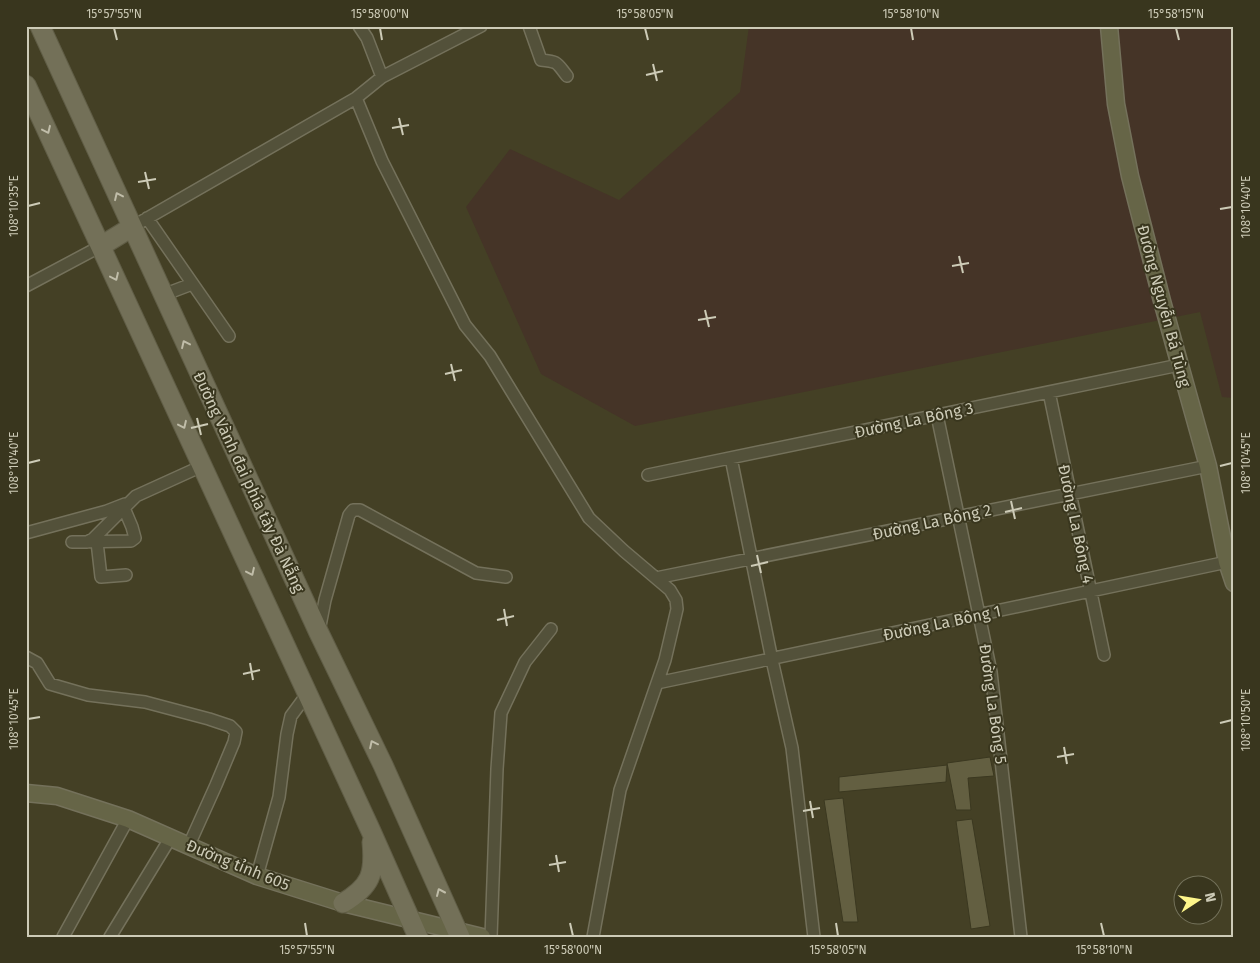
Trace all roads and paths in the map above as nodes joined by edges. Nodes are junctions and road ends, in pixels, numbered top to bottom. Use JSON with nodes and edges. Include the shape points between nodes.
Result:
{"nodes":[{"id":1,"x":40,"y":26,"type":"edge"},
{"id":2,"x":359,"y":26,"type":"edge"},
{"id":3,"x":481,"y":26,"type":"edge"},
{"id":4,"x":529,"y":26,"type":"edge"},
{"id":5,"x":1109,"y":26,"type":"edge"},
{"id":6,"x":567,"y":76,"type":"dead end"},
{"id":7,"x":382,"y":77,"type":"junction"},
{"id":8,"x":26,"y":85,"type":"edge"},
{"id":9,"x":356,"y":98,"type":"junction"},
{"id":10,"x":140,"y":222,"type":"junction"},
{"id":11,"x":101,"y":246,"type":"junction"},
{"id":12,"x":192,"y":284,"type":"junction"},
{"id":13,"x":26,"y":286,"type":"edge"},
{"id":14,"x":163,"y":295,"type":"junction"},
{"id":15,"x":229,"y":336,"type":"dead end"},
{"id":16,"x":1180,"y":365,"type":"junction"},
{"id":17,"x":1049,"y":392,"type":"junction"},
{"id":18,"x":937,"y":416,"type":"junction"},
{"id":19,"x":731,"y":458,"type":"junction"},
{"id":20,"x":202,"y":466,"type":"junction"},
{"id":21,"x":1208,"y":466,"type":"junction"},
{"id":22,"x":648,"y":475,"type":"dead end"},
{"id":23,"x":1070,"y":494,"type":"junction"},
{"id":24,"x":127,"y":506,"type":"junction"},
{"id":25,"x":958,"y":516,"type":"junction"},
{"id":26,"x":26,"y":533,"type":"edge"},
{"id":27,"x":72,"y":542,"type":"dead end"},
{"id":28,"x":92,"y":542,"type":"junction"},
{"id":29,"x":751,"y":559,"type":"junction"},
{"id":30,"x":1227,"y":562,"type":"junction"},
{"id":31,"x":126,"y":576,"type":"dead end"},
{"id":32,"x":506,"y":577,"type":"dead end"},
{"id":33,"x":656,"y":578,"type":"junction"},
{"id":34,"x":1234,"y":583,"type":"edge"},
{"id":35,"x":1090,"y":591,"type":"junction"},
{"id":36,"x":979,"y":615,"type":"junction"},
{"id":37,"x":551,"y":629,"type":"dead end"},
{"id":38,"x":319,"y":633,"type":"junction"},
{"id":39,"x":1104,"y":655,"type":"dead end"},
{"id":40,"x":26,"y":657,"type":"edge"},
{"id":41,"x":772,"y":660,"type":"junction"},
{"id":42,"x":657,"y":683,"type":"junction"},
{"id":43,"x":308,"y":693,"type":"junction"},
{"id":44,"x":26,"y":793,"type":"edge"},
{"id":45,"x":128,"y":819,"type":"junction"},
{"id":46,"x":370,"y":829,"type":"junction"},
{"id":47,"x":171,"y":837,"type":"junction"},
{"id":48,"x":189,"y":845,"type":"junction"},
{"id":49,"x":258,"y":876,"type":"junction"},
{"id":50,"x":343,"y":903,"type":"junction"},
{"id":51,"x":415,"y":929,"type":"edge"},
{"id":52,"x":458,"y":933,"type":"edge"},
{"id":53,"x":62,"y":937,"type":"edge"},
{"id":54,"x":110,"y":937,"type":"edge"},
{"id":55,"x":482,"y":937,"type":"edge"},
{"id":56,"x":491,"y":937,"type":"edge"},
{"id":57,"x":593,"y":937,"type":"edge"},
{"id":58,"x":814,"y":937,"type":"edge"},
{"id":59,"x":1021,"y":937,"type":"edge"}],
"edges":[{"from":10,"to":1,"type":"main road","name":"Đường Vành đai phía tây Đà Nẵng","one_way":true},
{"from":2,"to":7,"type":"street"},
{"from":3,"to":7,"type":"street"},
{"from":4,"to":6,"type":"street","via":[[541,60],[556,62]]},
{"from":5,"to":16,"type":"main road","name":"Đường Nguyễn Bá Tùng","via":[[1116,104],[1130,176]]},
{"from":7,"to":9,"type":"street"},
{"from":8,"to":11,"type":"main road","one_way":true},
{"from":9,"to":10,"type":"street"},
{"from":9,"to":33,"type":"street","via":[[382,161],[465,325],[490,356],[589,518]]},
{"from":10,"to":11,"type":"main road"},
{"from":10,"to":12,"type":"street"},
{"from":10,"to":14,"type":"main road","name":"Đường Vành đai phía tây Đà Nẵng"},
{"from":11,"to":13,"type":"street"},
{"from":11,"to":20,"type":"main road","one_way":true},
{"from":12,"to":14,"type":"street"},
{"from":12,"to":15,"type":"street"},
{"from":38,"to":14,"type":"main road","name":"Đường Vành đai phía tây Đà Nẵng","one_way":true},
{"from":16,"to":17,"type":"street","name":"Đường La Bông 3"},
{"from":16,"to":21,"type":"main road","name":"Đường Nguyễn Bá Tùng"},
{"from":17,"to":18,"type":"street","name":"Đường La Bông 3"},
{"from":17,"to":23,"type":"street","name":"Đường La Bông 4"},
{"from":18,"to":19,"type":"street","name":"Đường La Bông 3"},
{"from":18,"to":25,"type":"street","name":"Đường La Bông 5"},
{"from":19,"to":22,"type":"street","name":"Đường La Bông 3"},
{"from":19,"to":29,"type":"street"},
{"from":20,"to":24,"type":"street","via":[[136,496]]},
{"from":20,"to":43,"type":"main road","one_way":true},
{"from":21,"to":23,"type":"street","name":"Đường La Bông 2"},
{"from":21,"to":30,"type":"main road","name":"Đường Nguyễn Bá Tùng"},
{"from":23,"to":25,"type":"street","name":"Đường La Bông 2"},
{"from":23,"to":35,"type":"street","name":"Đường La Bông 4"},
{"from":24,"to":26,"type":"street"},
{"from":24,"to":28,"type":"street"},
{"from":24,"to":28,"type":"street","via":[[135,538],[131,541]]},
{"from":25,"to":29,"type":"street","name":"Đường La Bông 2"},
{"from":25,"to":36,"type":"street","name":"Đường La Bông 5"},
{"from":27,"to":28,"type":"street"},
{"from":28,"to":31,"type":"street","via":[[101,577]]},
{"from":29,"to":33,"type":"street","name":"Đường La Bông 2"},
{"from":29,"to":41,"type":"street"},
{"from":30,"to":34,"type":"main road","name":"Đường Nguyễn Bá Tùng"},
{"from":30,"to":35,"type":"street","name":"Đường La Bông 1"},
{"from":32,"to":38,"type":"street","via":[[476,573],[360,510],[353,510],[325,600]]},
{"from":33,"to":42,"type":"street","via":[[670,590],[677,604]]},
{"from":35,"to":36,"type":"street","name":"Đường La Bông 1"},
{"from":35,"to":39,"type":"street","name":"Đường La Bông 4"},
{"from":36,"to":41,"type":"street","name":"Đường La Bông 1"},
{"from":36,"to":59,"type":"street","name":"Đường La Bông 5","via":[[991,672]]},
{"from":37,"to":56,"type":"street","via":[[524,662],[501,713]]},
{"from":52,"to":38,"type":"main road","name":"Đường Vành đai phía tây Đà Nẵng","one_way":true,"via":[[383,765]]},
{"from":40,"to":48,"type":"street","via":[[37,663],[50,684],[88,695],[145,702],[230,726],[236,732]]},
{"from":41,"to":42,"type":"street","name":"Đường La Bông 1"},
{"from":41,"to":58,"type":"street","via":[[792,748]]},
{"from":42,"to":57,"type":"street","via":[[620,790]]},
{"from":43,"to":46,"type":"main road"},
{"from":43,"to":49,"type":"street","via":[[290,716],[279,797]]},
{"from":44,"to":45,"type":"main road","name":"Đường tỉnh 605","via":[[57,796]]},
{"from":45,"to":47,"type":"main road","name":"Đường tỉnh 605"},
{"from":45,"to":53,"type":"street"},
{"from":46,"to":50,"type":"main road","via":[[374,862],[370,876],[366,886]]},
{"from":46,"to":51,"type":"main road"},
{"from":47,"to":48,"type":"main road","name":"Đường tỉnh 605"},
{"from":47,"to":54,"type":"street"},
{"from":48,"to":49,"type":"main road","name":"Đường tỉnh 605"},
{"from":49,"to":50,"type":"main road","name":"Đường tỉnh 605"},
{"from":50,"to":51,"type":"main road","name":"Đường tỉnh 605"},
{"from":51,"to":52,"type":"main road","name":"Đường tỉnh 605"},
{"from":52,"to":55,"type":"main road","name":"Đường tỉnh 605"}]}
